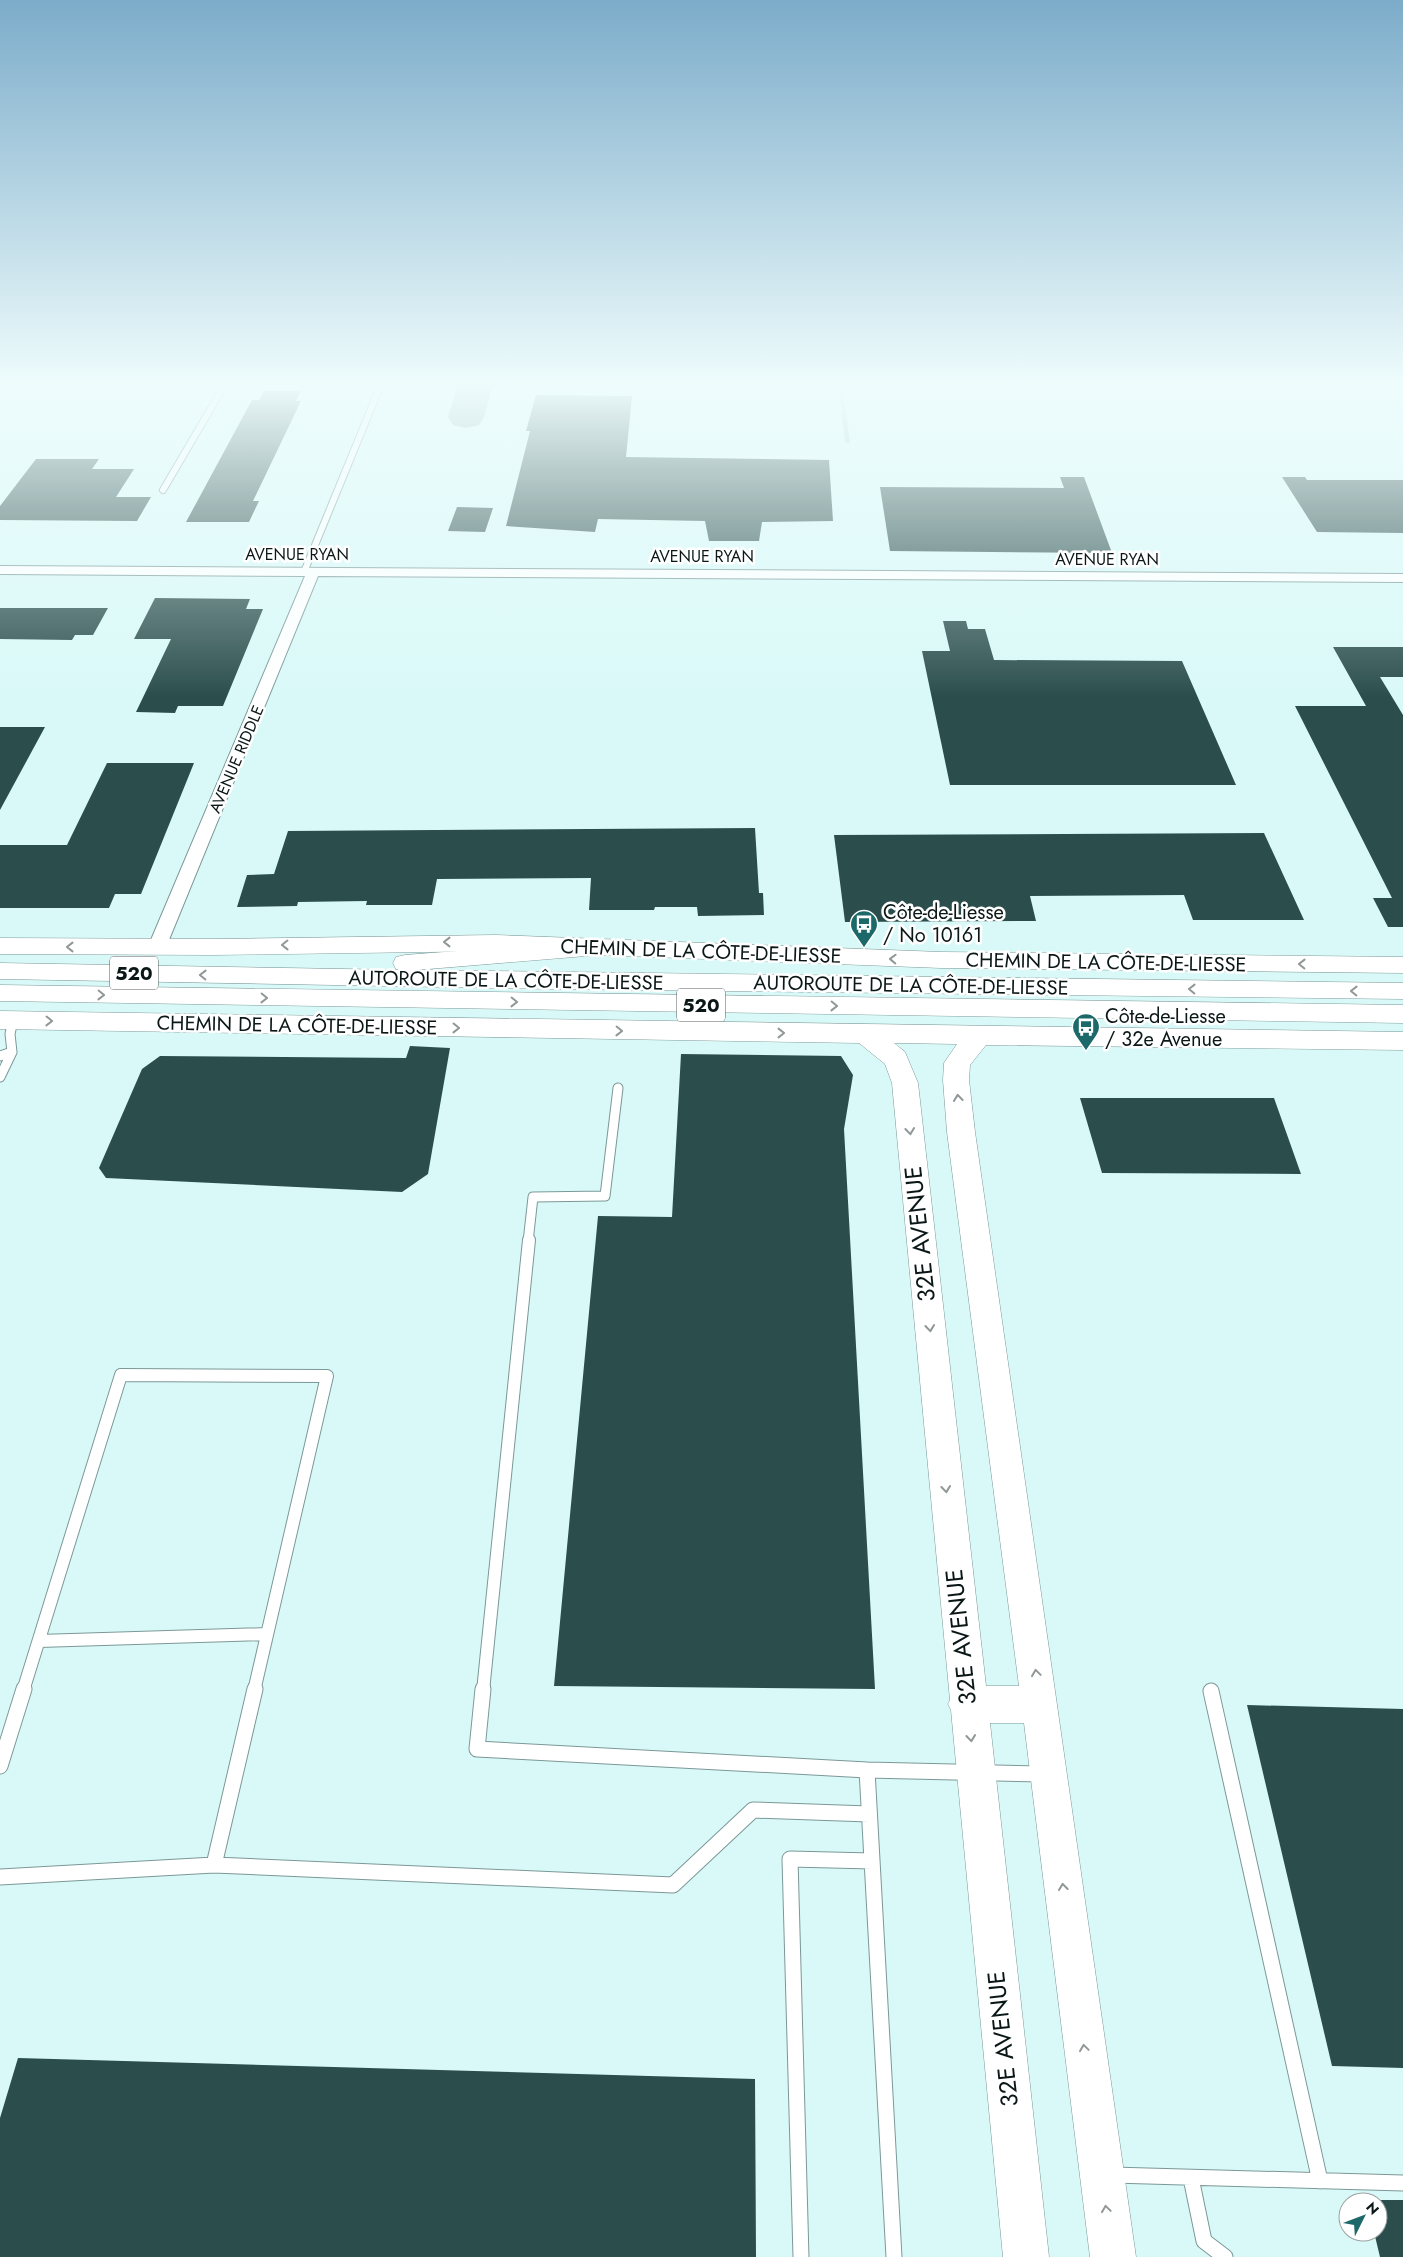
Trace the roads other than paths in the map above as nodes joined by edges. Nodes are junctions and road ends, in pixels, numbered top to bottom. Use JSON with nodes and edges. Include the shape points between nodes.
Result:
{"nodes":[{"id":1,"x":165,"y":486,"type":"edge"},
{"id":2,"x":342,"y":486,"type":"edge"},
{"id":3,"x":163,"y":490,"type":"dead end"},
{"id":4,"x":0,"y":570,"type":"edge"},
{"id":5,"x":309,"y":572,"type":"junction"},
{"id":6,"x":1403,"y":578,"type":"edge"},
{"id":7,"x":0,"y":946,"type":"edge"},
{"id":8,"x":157,"y":947,"type":"junction"},
{"id":9,"x":601,"y":948,"type":"junction"},
{"id":10,"x":1403,"y":965,"type":"edge"},
{"id":11,"x":0,"y":971,"type":"edge"},
{"id":12,"x":252,"y":976,"type":"junction"},
{"id":13,"x":1403,"y":991,"type":"edge"},
{"id":14,"x":0,"y":993,"type":"edge"},
{"id":15,"x":1403,"y":1014,"type":"edge"},
{"id":16,"x":6,"y":1020,"type":"edge"},
{"id":17,"x":864,"y":1033,"type":"junction"},
{"id":18,"x":979,"y":1035,"type":"junction"},
{"id":19,"x":1403,"y":1041,"type":"edge"},
{"id":20,"x":12,"y":1052,"type":"junction"},
{"id":21,"x":0,"y":1056,"type":"edge"},
{"id":22,"x":0,"y":1077,"type":"edge"},
{"id":23,"x":618,"y":1088,"type":"dead end"},
{"id":24,"x":267,"y":1634,"type":"junction"},
{"id":25,"x":39,"y":1641,"type":"junction"},
{"id":26,"x":1210,"y":1691,"type":"dead end"},
{"id":27,"x":968,"y":1704,"type":"junction"},
{"id":28,"x":1040,"y":1705,"type":"junction"},
{"id":29,"x":0,"y":1766,"type":"edge"},
{"id":30,"x":867,"y":1770,"type":"junction"},
{"id":31,"x":975,"y":1773,"type":"junction"},
{"id":32,"x":1049,"y":1774,"type":"junction"},
{"id":33,"x":869,"y":1814,"type":"junction"},
{"id":34,"x":872,"y":1861,"type":"junction"},
{"id":35,"x":214,"y":1865,"type":"junction"},
{"id":36,"x":0,"y":1877,"type":"edge"},
{"id":37,"x":1102,"y":2175,"type":"junction"},
{"id":38,"x":1191,"y":2178,"type":"junction"},
{"id":39,"x":1320,"y":2181,"type":"junction"},
{"id":40,"x":1403,"y":2183,"type":"edge"},
{"id":41,"x":801,"y":2257,"type":"edge"},
{"id":42,"x":894,"y":2257,"type":"edge"},
{"id":43,"x":1026,"y":2257,"type":"edge"},
{"id":44,"x":1113,"y":2257,"type":"edge"},
{"id":45,"x":1225,"y":2257,"type":"edge"}],
"edges":[{"from":1,"to":3,"type":"lane"},
{"from":2,"to":5,"type":"lane"},
{"from":4,"to":5,"type":"street","name":"AVENUE RYAN"},
{"from":5,"to":6,"type":"street","name":"AVENUE RYAN"},
{"from":5,"to":8,"type":"street","name":"AVENUE RIDDLE"},
{"from":8,"to":7,"type":"main road","name":"CHEMIN DE LA CÔTE-DE-LIESSE","one_way":true},
{"from":9,"to":8,"type":"main road","name":"CHEMIN DE LA CÔTE-DE-LIESSE","one_way":true,"via":[[442,942]]},
{"from":10,"to":9,"type":"main road","name":"CHEMIN DE LA CÔTE-DE-LIESSE","one_way":true,"via":[[941,960]]},
{"from":9,"to":12,"type":"main road"},
{"from":12,"to":11,"type":"main road","name":"AUTOROUTE DE LA CÔTE-DE-LIESSE","number":"520","one_way":true},
{"from":13,"to":12,"type":"main road","name":"AUTOROUTE DE LA CÔTE-DE-LIESSE","number":"520","one_way":true},
{"from":14,"to":15,"type":"main road","name":"AUTOROUTE DE LA CÔTE-DE-LIESSE","number":"520","one_way":true},
{"from":16,"to":17,"type":"main road","name":"CHEMIN DE LA CÔTE-DE-LIESSE","one_way":true},
{"from":16,"to":20,"type":"lane"},
{"from":17,"to":18,"type":"main road","name":"CHEMIN DE LA CÔTE-DE-LIESSE"},
{"from":17,"to":27,"type":"main road","name":"32E AVENUE","one_way":true,"via":[[892,1054],[904,1076]]},
{"from":18,"to":19,"type":"main road","name":"CHEMIN DE LA CÔTE-DE-LIESSE"},
{"from":28,"to":18,"type":"main road","one_way":true,"via":[[956,1080],[959,1058]]},
{"from":20,"to":21,"type":"lane"},
{"from":20,"to":22,"type":"lane"},
{"from":23,"to":30,"type":"lane","via":[[605,1196],[533,1197],[477,1749]]},
{"from":24,"to":25,"type":"lane"},
{"from":24,"to":25,"type":"lane","via":[[327,1376],[121,1375]]},
{"from":24,"to":35,"type":"lane"},
{"from":25,"to":29,"type":"lane"},
{"from":26,"to":39,"type":"lane"},
{"from":27,"to":28,"type":"main road"},
{"from":27,"to":31,"type":"main road","name":"32E AVENUE","one_way":true},
{"from":28,"to":32,"type":"main road"},
{"from":30,"to":31,"type":"lane"},
{"from":30,"to":33,"type":"lane"},
{"from":31,"to":32,"type":"lane"},
{"from":31,"to":43,"type":"main road","name":"32E AVENUE"},
{"from":37,"to":32,"type":"main road","one_way":true},
{"from":33,"to":34,"type":"lane"},
{"from":33,"to":35,"type":"lane","via":[[753,1810],[673,1885]]},
{"from":34,"to":41,"type":"lane","via":[[790,1859]]},
{"from":34,"to":42,"type":"lane"},
{"from":35,"to":36,"type":"lane"},
{"from":37,"to":38,"type":"lane"},
{"from":44,"to":37,"type":"main road","one_way":true},
{"from":38,"to":39,"type":"lane"},
{"from":38,"to":45,"type":"lane","via":[[1204,2241]]},
{"from":39,"to":40,"type":"lane"}]}
